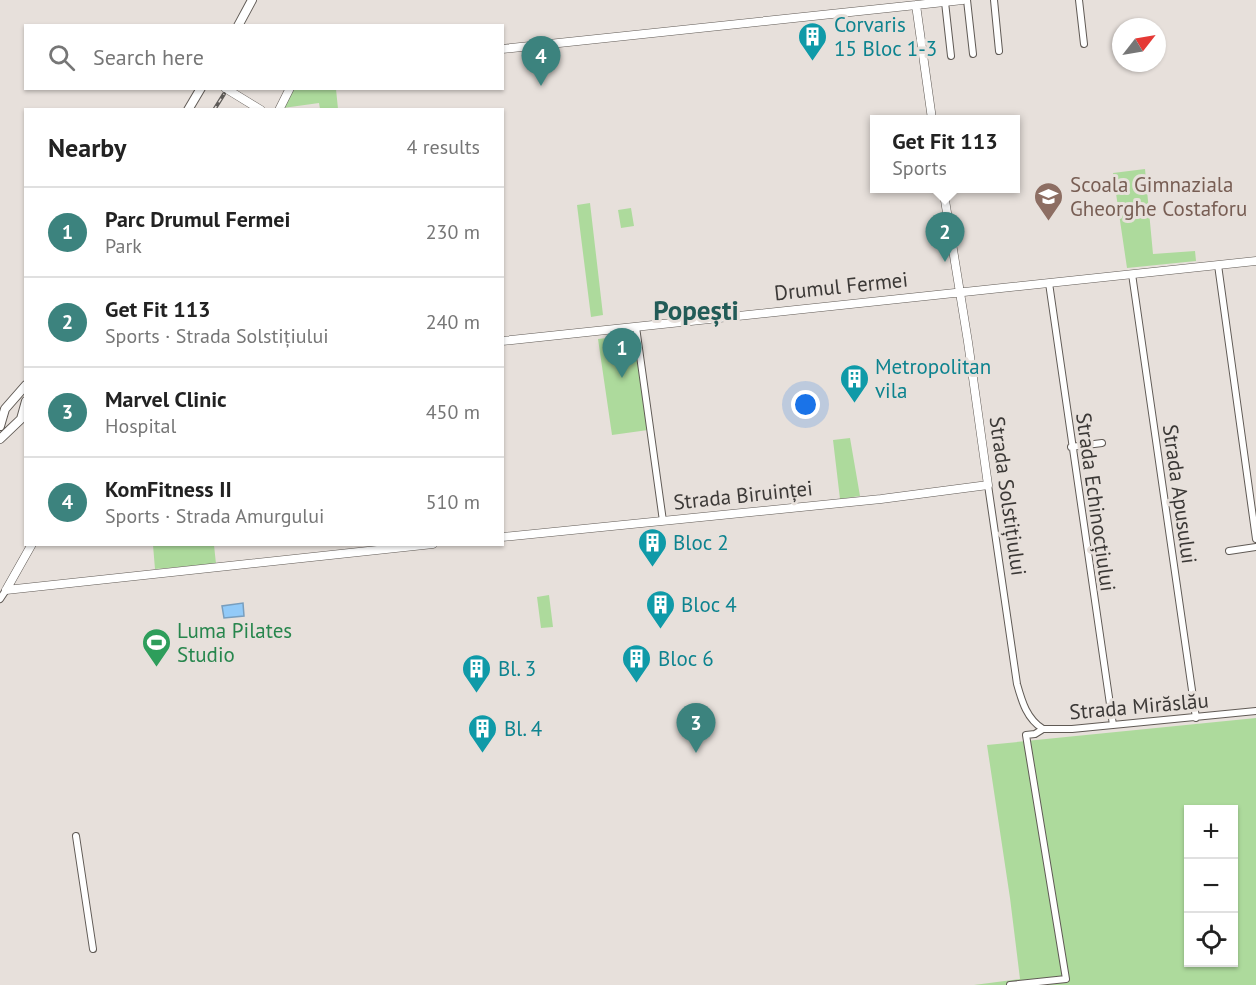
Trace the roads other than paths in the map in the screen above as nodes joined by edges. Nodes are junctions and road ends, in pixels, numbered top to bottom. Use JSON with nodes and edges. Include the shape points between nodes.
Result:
{"nodes":[{"id":1,"x":252,"y":0,"type":"edge"},
{"id":2,"x":965,"y":0,"type":"edge"},
{"id":3,"x":994,"y":0,"type":"edge"},
{"id":4,"x":1079,"y":0,"type":"edge"},
{"id":5,"x":934,"y":2,"type":"edge"},
{"id":6,"x":945,"y":2,"type":"junction"},
{"id":7,"x":916,"y":5,"type":"junction"},
{"id":8,"x":239,"y":24,"type":"edge"},
{"id":9,"x":1084,"y":44,"type":"dead end"},
{"id":10,"x":504,"y":49,"type":"edge"},
{"id":11,"x":999,"y":51,"type":"dead end"},
{"id":12,"x":973,"y":54,"type":"dead end"},
{"id":13,"x":951,"y":57,"type":"dead end"},
{"id":14,"x":200,"y":90,"type":"edge"},
{"id":15,"x":228,"y":90,"type":"edge"},
{"id":16,"x":289,"y":90,"type":"edge"},
{"id":17,"x":189,"y":108,"type":"edge"},
{"id":18,"x":258,"y":108,"type":"edge"},
{"id":19,"x":280,"y":108,"type":"edge"},
{"id":20,"x":931,"y":115,"type":"edge"},
{"id":21,"x":944,"y":193,"type":"edge"},
{"id":22,"x":1256,"y":261,"type":"edge"},
{"id":23,"x":1218,"y":265,"type":"junction"},
{"id":24,"x":1132,"y":274,"type":"junction"},
{"id":25,"x":1049,"y":283,"type":"junction"},
{"id":26,"x":960,"y":292,"type":"junction"},
{"id":27,"x":636,"y":327,"type":"junction"},
{"id":28,"x":504,"y":341,"type":"edge"},
{"id":29,"x":24,"y":388,"type":"edge"},
{"id":30,"x":10,"y":405,"type":"junction"},
{"id":31,"x":24,"y":406,"type":"edge"},
{"id":32,"x":22,"y":411,"type":"junction"},
{"id":33,"x":4,"y":415,"type":"junction"},
{"id":34,"x":16,"y":423,"type":"junction"},
{"id":35,"x":0,"y":426,"type":"edge"},
{"id":36,"x":0,"y":440,"type":"edge"},
{"id":37,"x":1102,"y":443,"type":"dead end"},
{"id":38,"x":1071,"y":447,"type":"junction"},
{"id":39,"x":988,"y":485,"type":"junction"},
{"id":40,"x":663,"y":521,"type":"junction"},
{"id":41,"x":504,"y":537,"type":"edge"},
{"id":42,"x":1256,"y":539,"type":"edge"},
{"id":43,"x":31,"y":546,"type":"edge"},
{"id":44,"x":409,"y":546,"type":"edge"},
{"id":45,"x":1256,"y":547,"type":"edge"},
{"id":46,"x":1229,"y":551,"type":"dead end"},
{"id":47,"x":6,"y":590,"type":"junction"},
{"id":48,"x":0,"y":599,"type":"edge"},
{"id":49,"x":1256,"y":711,"type":"edge"},
{"id":50,"x":1196,"y":718,"type":"junction"},
{"id":51,"x":1113,"y":725,"type":"junction"},
{"id":52,"x":1042,"y":729,"type":"junction"},
{"id":53,"x":76,"y":836,"type":"dead end"},
{"id":54,"x":93,"y":949,"type":"dead end"},
{"id":55,"x":1010,"y":985,"type":"edge"}],
"edges":[{"from":1,"to":8,"type":"main road"},
{"from":2,"to":6,"type":"street"},
{"from":2,"to":12,"type":"street"},
{"from":3,"to":11,"type":"street"},
{"from":4,"to":9,"type":"street"},
{"from":5,"to":6,"type":"street"},
{"from":5,"to":7,"type":"street"},
{"from":6,"to":13,"type":"street"},
{"from":7,"to":10,"type":"street"},
{"from":7,"to":20,"type":"street"},
{"from":14,"to":17,"type":"main road"},
{"from":15,"to":18,"type":"street"},
{"from":16,"to":19,"type":"street"},
{"from":21,"to":26,"type":"street","name":"Strada Solstițiului"},
{"from":22,"to":23,"type":"street","name":"Drumul Fermei"},
{"from":23,"to":24,"type":"street","name":"Drumul Fermei"},
{"from":23,"to":42,"type":"street"},
{"from":24,"to":25,"type":"street","name":"Drumul Fermei"},
{"from":24,"to":50,"type":"street","name":"Strada Apusului"},
{"from":25,"to":26,"type":"street","name":"Drumul Fermei"},
{"from":25,"to":38,"type":"street","name":"Strada Echinocțiului"},
{"from":26,"to":27,"type":"street","name":"Drumul Fermei"},
{"from":26,"to":39,"type":"street","name":"Strada Solstițiului"},
{"from":27,"to":28,"type":"street","name":"Drumul Fermei"},
{"from":27,"to":40,"type":"street"},
{"from":29,"to":30,"type":"main road"},
{"from":30,"to":32,"type":"main road","via":[[19,406]]},
{"from":30,"to":33,"type":"main road"},
{"from":31,"to":32,"type":"main road"},
{"from":32,"to":34,"type":"main road"},
{"from":33,"to":34,"type":"main road"},
{"from":33,"to":35,"type":"main road"},
{"from":34,"to":36,"type":"main road"},
{"from":37,"to":38,"type":"street"},
{"from":38,"to":51,"type":"street","name":"Strada Echinocțiului"},
{"from":39,"to":40,"type":"street","name":"Strada Biruinței"},
{"from":39,"to":52,"type":"street","name":"Strada Solstițiului","via":[[1017,684],[1026,711]]},
{"from":40,"to":41,"type":"street","name":"Strada Biruinței"},
{"from":43,"to":47,"type":"street"},
{"from":44,"to":47,"type":"street"},
{"from":45,"to":46,"type":"street"},
{"from":47,"to":48,"type":"street"},
{"from":49,"to":50,"type":"street","name":"Strada Mirăslău"},
{"from":50,"to":51,"type":"street","name":"Strada Mirăslău"},
{"from":51,"to":52,"type":"street","name":"Strada Mirăslău"},
{"from":52,"to":55,"type":"street","name":"Strada Mirăslău","via":[[1026,735],[1066,979]]},
{"from":53,"to":54,"type":"street"}]}
